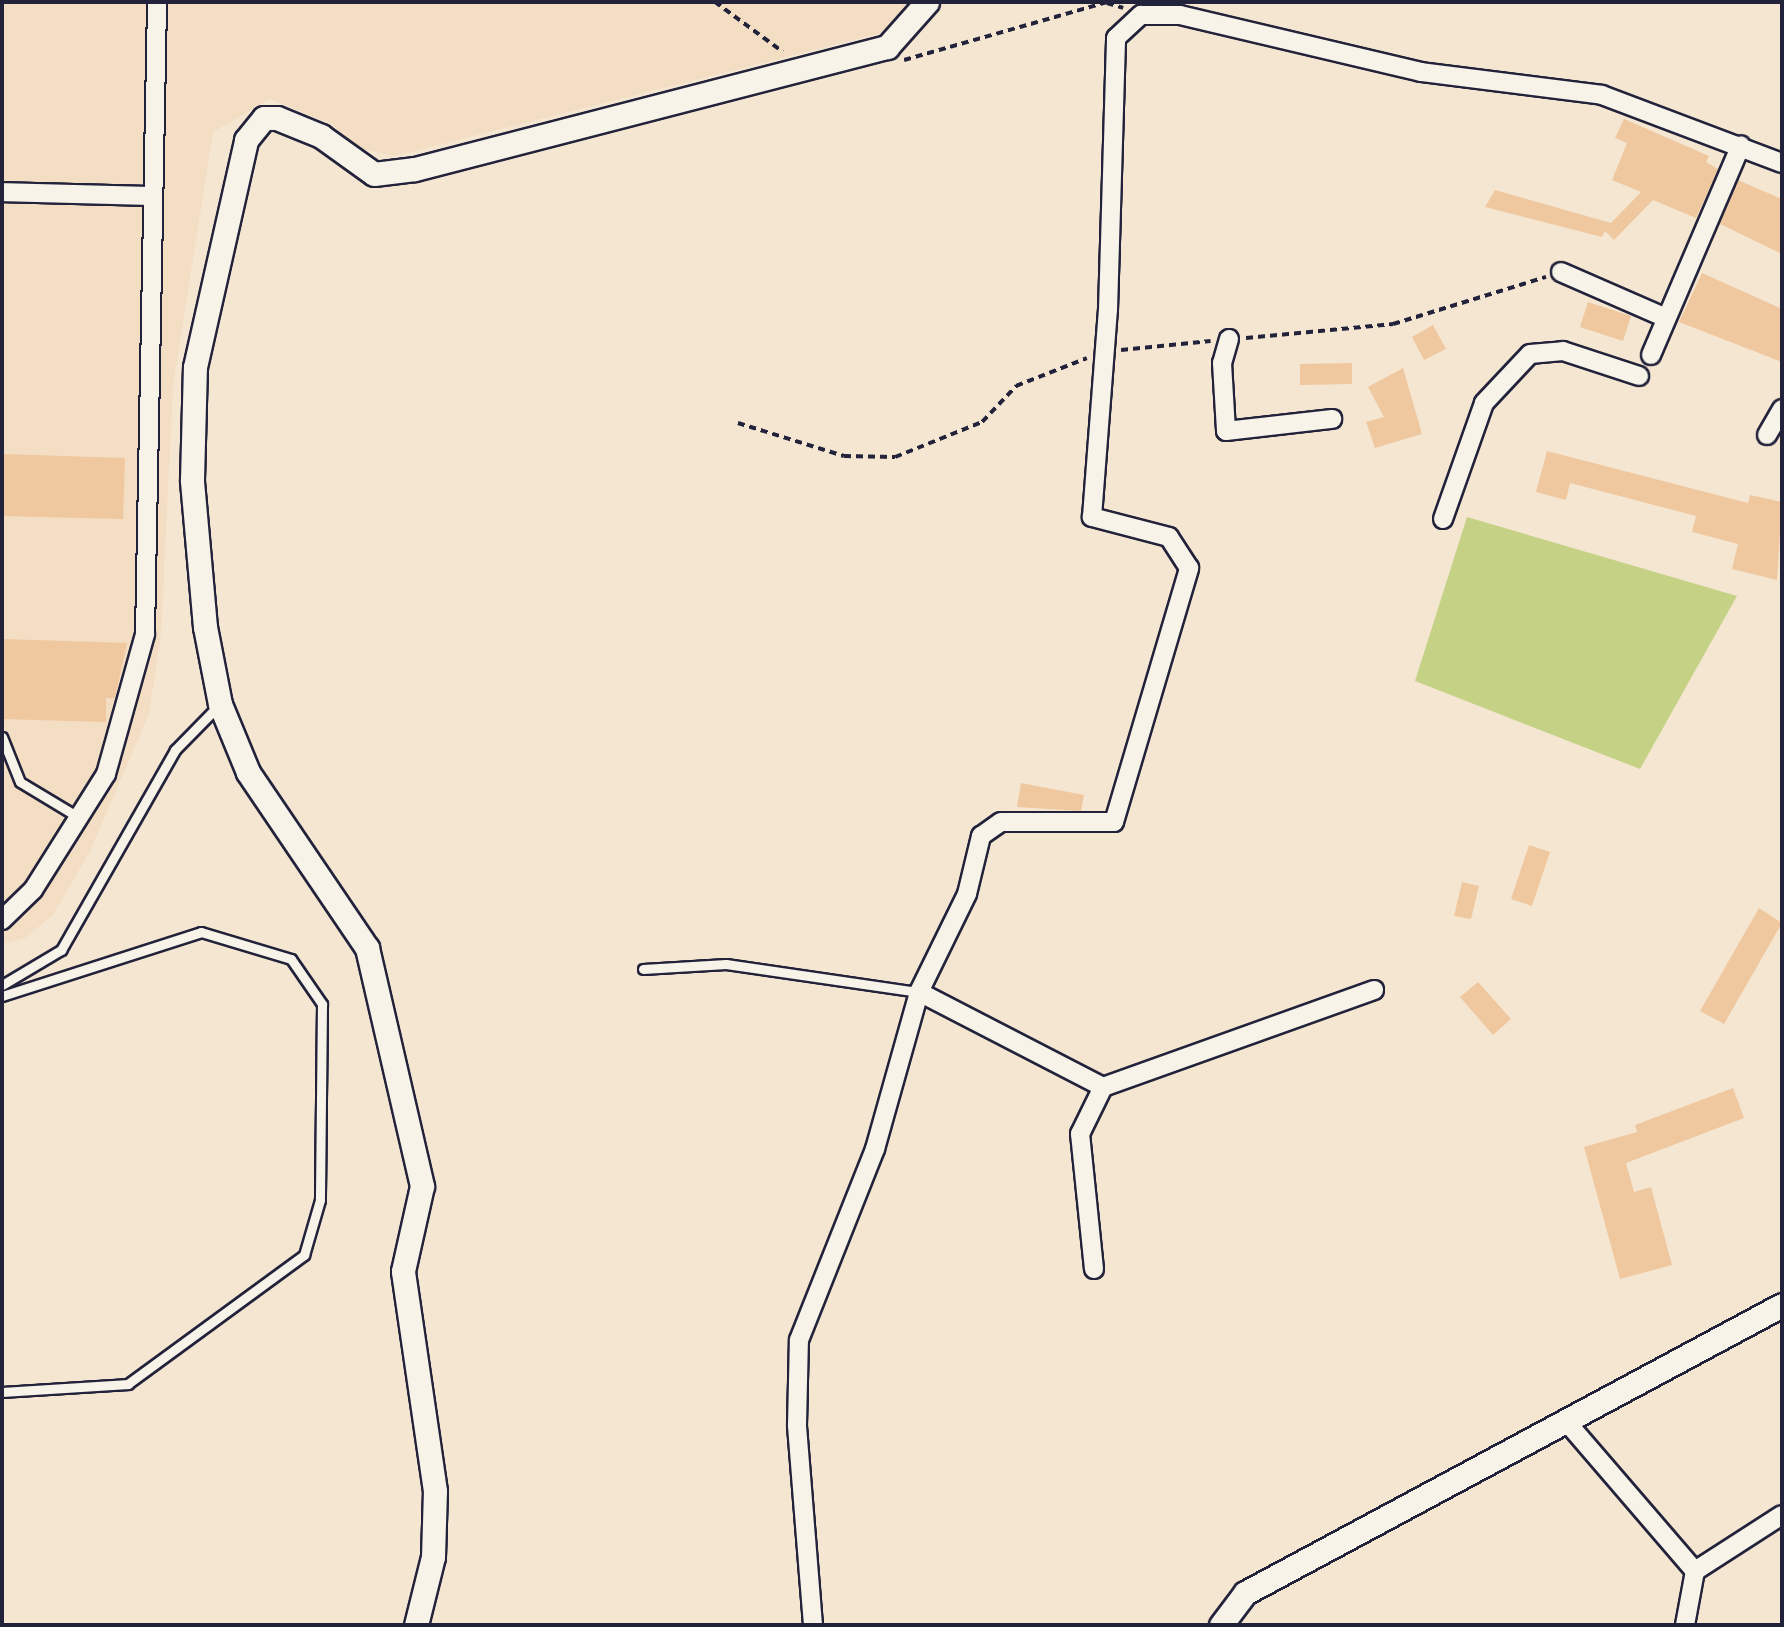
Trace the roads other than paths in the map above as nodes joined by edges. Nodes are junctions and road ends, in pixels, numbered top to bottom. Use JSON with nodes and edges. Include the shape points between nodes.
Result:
{"nodes":[{"id":1,"x":157,"y":2,"type":"edge"},
{"id":2,"x":927,"y":2,"type":"edge"},
{"id":3,"x":1741,"y":145,"type":"junction"},
{"id":4,"x":1782,"y":163,"type":"edge"},
{"id":5,"x":2,"y":192,"type":"edge"},
{"id":6,"x":151,"y":196,"type":"junction"},
{"id":7,"x":1561,"y":272,"type":"road end"},
{"id":8,"x":1664,"y":317,"type":"junction"},
{"id":9,"x":1229,"y":340,"type":"road end"},
{"id":10,"x":1651,"y":355,"type":"dead end"},
{"id":11,"x":1639,"y":376,"type":"dead end"},
{"id":12,"x":1782,"y":409,"type":"edge"},
{"id":13,"x":1332,"y":419,"type":"dead end"},
{"id":14,"x":1767,"y":435,"type":"dead end"},
{"id":15,"x":1443,"y":519,"type":"dead end"},
{"id":16,"x":220,"y":704,"type":"junction"},
{"id":17,"x":2,"y":737,"type":"edge"},
{"id":18,"x":80,"y":818,"type":"junction"},
{"id":19,"x":33,"y":890,"type":"junction"},
{"id":20,"x":2,"y":906,"type":"edge"},
{"id":21,"x":2,"y":920,"type":"edge"},
{"id":22,"x":643,"y":970,"type":"dead end"},
{"id":23,"x":2,"y":985,"type":"edge"},
{"id":24,"x":1374,"y":990,"type":"dead end"},
{"id":25,"x":919,"y":992,"type":"junction"},
{"id":26,"x":2,"y":996,"type":"edge"},
{"id":27,"x":1103,"y":1087,"type":"junction"},
{"id":28,"x":1094,"y":1269,"type":"dead end"},
{"id":29,"x":1782,"y":1305,"type":"edge"},
{"id":30,"x":2,"y":1392,"type":"edge"},
{"id":31,"x":1565,"y":1420,"type":"junction"},
{"id":32,"x":1782,"y":1515,"type":"edge"},
{"id":33,"x":1695,"y":1571,"type":"junction"},
{"id":34,"x":416,"y":1625,"type":"edge"},
{"id":35,"x":813,"y":1625,"type":"edge"},
{"id":36,"x":1221,"y":1625,"type":"edge"},
{"id":37,"x":1685,"y":1625,"type":"edge"}],
"edges":[{"from":1,"to":6,"type":"street"},
{"from":2,"to":16,"type":"street","via":[[887,47],[466,156],[374,174],[321,136],[277,118],[252,127],[193,392],[193,494],[205,627]]},
{"from":3,"to":4,"type":"street"},
{"from":3,"to":8,"type":"street"},
{"from":3,"to":25,"type":"street","via":[[1602,95],[1420,72],[1180,15],[1141,15],[1116,38],[1105,351],[1092,517],[1169,537],[1189,568],[1114,822],[1001,822],[981,836],[967,894]]},
{"from":5,"to":6,"type":"street"},
{"from":6,"to":18,"type":"street","via":[[145,634],[116,748]]},
{"from":7,"to":8,"type":"street"},
{"from":8,"to":10,"type":"street"},
{"from":9,"to":13,"type":"street","via":[[1222,363],[1226,431]]},
{"from":11,"to":15,"type":"street","via":[[1563,351],[1530,354],[1484,403]]},
{"from":12,"to":14,"type":"street"},
{"from":16,"to":23,"type":"lane","via":[[175,750],[61,950]]},
{"from":16,"to":34,"type":"street","via":[[248,772],[367,948],[422,1185],[403,1271],[435,1491],[433,1557]]},
{"from":17,"to":18,"type":"lane","via":[[20,782]]},
{"from":18,"to":19,"type":"street"},
{"from":19,"to":20,"type":"street"},
{"from":19,"to":21,"type":"street"},
{"from":22,"to":25,"type":"lane","via":[[726,964]]},
{"from":24,"to":27,"type":"street"},
{"from":25,"to":27,"type":"street"},
{"from":25,"to":35,"type":"street","via":[[875,1149],[799,1340],[797,1425]]},
{"from":26,"to":30,"type":"lane","via":[[201,932],[291,959],[322,1004],[322,1017],[320,1200],[304,1255],[128,1384]]},
{"from":27,"to":28,"type":"street","via":[[1080,1133]]},
{"from":29,"to":31,"type":"street"},
{"from":31,"to":33,"type":"street"},
{"from":31,"to":36,"type":"street","via":[[1245,1592]]},
{"from":32,"to":33,"type":"street"},
{"from":33,"to":37,"type":"street"}]}
